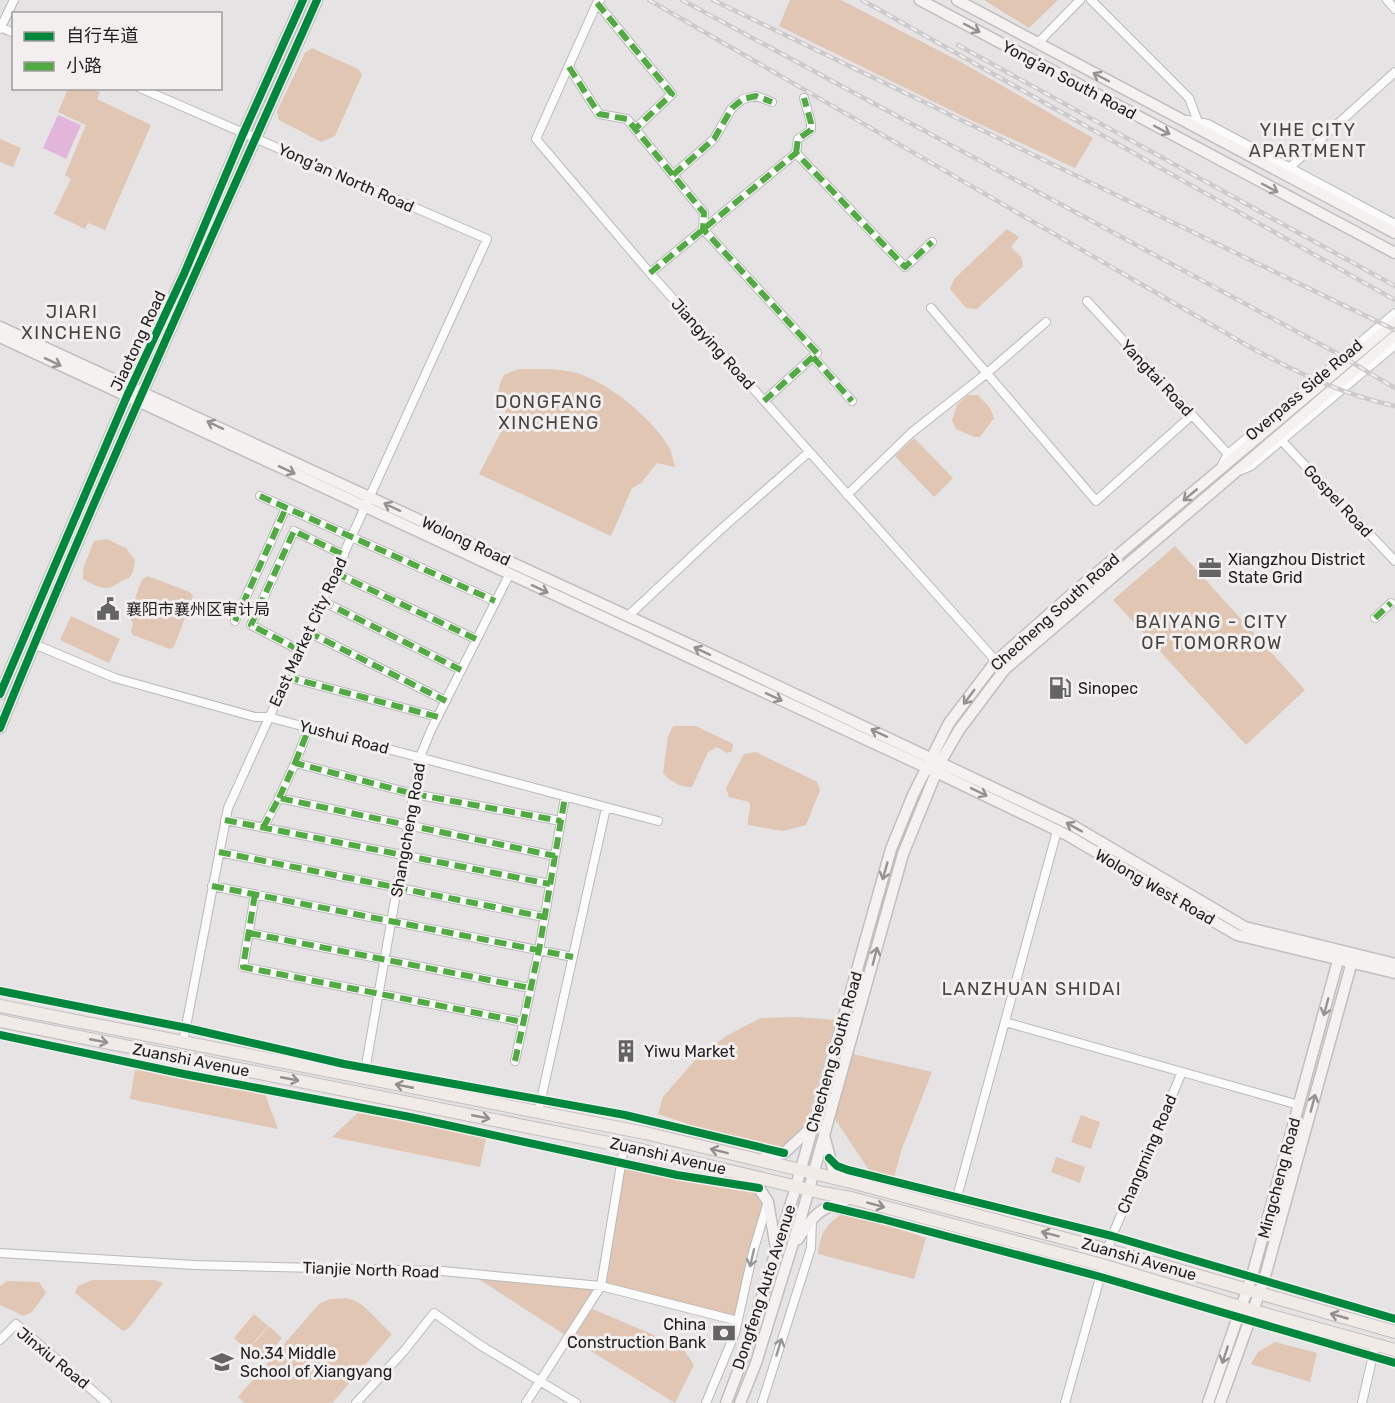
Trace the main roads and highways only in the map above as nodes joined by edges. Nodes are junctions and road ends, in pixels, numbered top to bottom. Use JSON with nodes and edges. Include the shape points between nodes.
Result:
{"nodes":[{"id":1,"x":303,"y":0,"type":"edge"},
{"id":2,"x":317,"y":0,"type":"edge"},
{"id":3,"x":920,"y":0,"type":"edge"},
{"id":4,"x":957,"y":0,"type":"edge"},
{"id":5,"x":1057,"y":53,"type":"junction"},
{"id":6,"x":1049,"y":69,"type":"junction"},
{"id":7,"x":1395,"y":233,"type":"edge"},
{"id":8,"x":1395,"y":253,"type":"edge"},
{"id":9,"x":1395,"y":322,"type":"edge"},
{"id":10,"x":0,"y":327,"type":"edge"},
{"id":11,"x":1395,"y":336,"type":"edge"},
{"id":12,"x":0,"y":337,"type":"edge"},
{"id":13,"x":130,"y":391,"type":"junction"},
{"id":14,"x":141,"y":397,"type":"junction"},
{"id":15,"x":369,"y":502,"type":"junction"},
{"id":16,"x":0,"y":694,"type":"edge"},
{"id":17,"x":0,"y":728,"type":"edge"},
{"id":18,"x":934,"y":765,"type":"junction"},
{"id":19,"x":1340,"y":955,"type":"junction"},
{"id":20,"x":1353,"y":958,"type":"junction"},
{"id":21,"x":1395,"y":964,"type":"edge"},
{"id":22,"x":1395,"y":973,"type":"edge"},
{"id":23,"x":0,"y":1006,"type":"edge"},
{"id":24,"x":0,"y":1021,"type":"edge"},
{"id":25,"x":814,"y":1125,"type":"junction"},
{"id":26,"x":825,"y":1137,"type":"junction"},
{"id":27,"x":756,"y":1160,"type":"junction"},
{"id":28,"x":799,"y":1171,"type":"junction"},
{"id":29,"x":738,"y":1172,"type":"junction"},
{"id":30,"x":814,"y":1174,"type":"junction"},
{"id":31,"x":851,"y":1182,"type":"junction"},
{"id":32,"x":796,"y":1186,"type":"junction"},
{"id":33,"x":809,"y":1190,"type":"junction"},
{"id":34,"x":851,"y":1198,"type":"junction"},
{"id":35,"x":776,"y":1251,"type":"junction"},
{"id":36,"x":790,"y":1252,"type":"junction"},
{"id":37,"x":1247,"y":1290,"type":"junction"},
{"id":38,"x":1260,"y":1293,"type":"junction"},
{"id":39,"x":1239,"y":1312,"type":"junction"},
{"id":40,"x":1253,"y":1316,"type":"junction"},
{"id":41,"x":1395,"y":1332,"type":"edge"},
{"id":42,"x":1395,"y":1350,"type":"edge"},
{"id":43,"x":726,"y":1403,"type":"edge"},
{"id":44,"x":740,"y":1403,"type":"edge"},
{"id":45,"x":1208,"y":1403,"type":"edge"},
{"id":46,"x":1220,"y":1403,"type":"edge"}],
"edges":[{"from":1,"to":13,"type":"main road","name":"Jiaotong Road"},
{"from":2,"to":14,"type":"main road","name":"Jiaotong Road"},
{"from":3,"to":6,"type":"main road","name":"Yong'an South Road","one_way":true},
{"from":4,"to":5,"type":"main road","name":"Yong'an South Road"},
{"from":5,"to":6,"type":"main road"},
{"from":7,"to":5,"type":"main road","name":"Yong'an South Road","one_way":true},
{"from":6,"to":8,"type":"main road","name":"Yong'an South Road","one_way":true},
{"from":9,"to":18,"type":"main road","name":"Checheng South Road","one_way":true,"via":[[996,661],[949,723]]},
{"from":10,"to":13,"type":"main road","name":"Wolong Road"},
{"from":11,"to":18,"type":"main road","name":"Checheng South Road","via":[[1005,669]]},
{"from":12,"to":13,"type":"main road","name":"Wolong Road","one_way":true},
{"from":13,"to":14,"type":"main road","name":"Wolong Road"},
{"from":13,"to":16,"type":"main road","name":"Jiaotong Road"},
{"from":14,"to":15,"type":"main road","name":"Wolong Road"},
{"from":14,"to":17,"type":"main road","name":"Jiaotong Road"},
{"from":18,"to":15,"type":"main road","name":"Wolong Road","one_way":true,"via":[[628,616]]},
{"from":15,"to":18,"type":"main road","name":"Wolong Road","one_way":true,"via":[[509,575]]},
{"from":19,"to":18,"type":"main road","name":"Wolong West Road","one_way":true,"via":[[1245,927],[1072,825]]},
{"from":18,"to":19,"type":"main road","name":"Wolong West Road","one_way":true,"via":[[1237,935]]},
{"from":18,"to":25,"type":"main road","name":"Checheng South Road","one_way":true,"via":[[891,849]]},
{"from":26,"to":18,"type":"main road","name":"Checheng South Road","one_way":true,"via":[[903,854]]},
{"from":19,"to":20,"type":"main road","name":"Wolong West Road"},
{"from":19,"to":37,"type":"main road","name":"Mingcheng Road","one_way":true},
{"from":20,"to":21,"type":"main road","name":"Wolong West Road"},
{"from":20,"to":22,"type":"main road","name":"Wolong West Road"},
{"from":38,"to":20,"type":"main road","name":"Mingcheng Road","one_way":true},
{"from":27,"to":23,"type":"highway","name":"Zuanshi Avenue","one_way":true,"via":[[365,1073]]},
{"from":24,"to":29,"type":"highway","name":"Zuanshi Avenue","one_way":true},
{"from":25,"to":27,"type":"main road","via":[[784,1154]]},
{"from":25,"to":28,"type":"main road","name":"Checheng South Road"},
{"from":26,"to":30,"type":"main road","name":"Checheng South Road"},
{"from":26,"to":31,"type":"main road","via":[[833,1169]]},
{"from":27,"to":28,"type":"highway","name":"Zuanshi Avenue"},
{"from":28,"to":30,"type":"highway","name":"Zuanshi Avenue"},
{"from":28,"to":32,"type":"main road","name":"Dongfeng Auto Avenue"},
{"from":29,"to":32,"type":"highway","name":"Zuanshi Avenue"},
{"from":29,"to":35,"type":"main road","via":[[759,1188],[768,1202]]},
{"from":30,"to":31,"type":"highway","name":"Zuanshi Avenue"},
{"from":30,"to":33,"type":"main road","name":"Dongfeng Auto Avenue"},
{"from":37,"to":31,"type":"highway","name":"Zuanshi Avenue","one_way":true},
{"from":32,"to":33,"type":"highway","name":"Zuanshi Avenue"},
{"from":32,"to":35,"type":"main road","name":"Dongfeng Auto Avenue"},
{"from":33,"to":34,"type":"highway","name":"Zuanshi Avenue"},
{"from":33,"to":36,"type":"main road","name":"Dongfeng Auto Avenue"},
{"from":34,"to":36,"type":"main road","via":[[827,1206],[812,1218]]},
{"from":34,"to":39,"type":"highway","name":"Zuanshi Avenue","one_way":true},
{"from":35,"to":43,"type":"main road","name":"Dongfeng Auto Avenue"},
{"from":36,"to":44,"type":"main road","name":"Dongfeng Auto Avenue"},
{"from":37,"to":38,"type":"highway","name":"Zuanshi Avenue"},
{"from":37,"to":39,"type":"main road","name":"Mingcheng Road"},
{"from":38,"to":40,"type":"main road","name":"Mingcheng Road"},
{"from":41,"to":38,"type":"highway","name":"Zuanshi Avenue","one_way":true},
{"from":39,"to":40,"type":"highway","name":"Zuanshi Avenue"},
{"from":39,"to":45,"type":"main road","name":"Mingcheng Road","one_way":true},
{"from":40,"to":42,"type":"highway","name":"Zuanshi Avenue","via":[[1374,1351]]},
{"from":40,"to":46,"type":"main road","name":"Mingcheng Road"}]}
